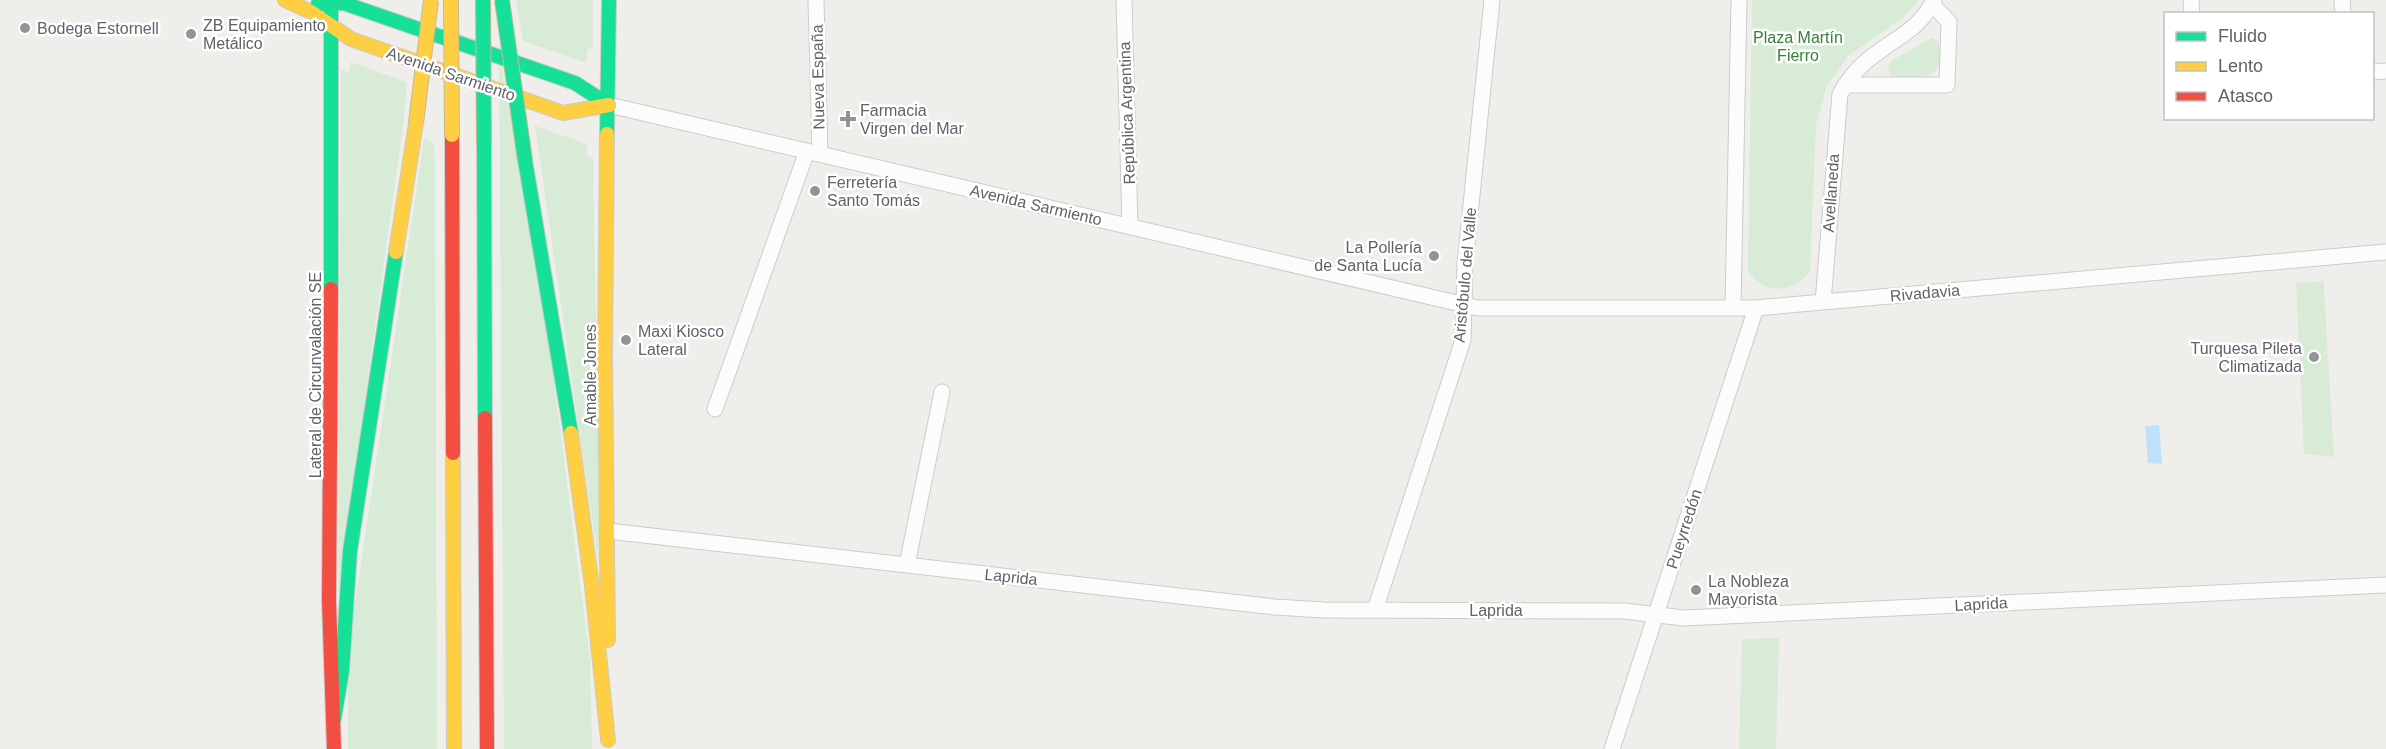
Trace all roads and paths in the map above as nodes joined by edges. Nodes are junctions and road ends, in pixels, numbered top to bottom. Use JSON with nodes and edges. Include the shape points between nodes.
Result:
{"nodes":[{"id":1,"x":285,"y":0,"type":"edge"},
{"id":2,"x":431,"y":0,"type":"edge"},
{"id":3,"x":451,"y":0,"type":"edge"},
{"id":4,"x":483,"y":0,"type":"edge"},
{"id":5,"x":502,"y":0,"type":"edge"},
{"id":6,"x":609,"y":0,"type":"edge"},
{"id":7,"x":816,"y":0,"type":"edge"},
{"id":8,"x":1124,"y":0,"type":"edge"},
{"id":9,"x":1492,"y":0,"type":"edge"},
{"id":10,"x":1739,"y":0,"type":"edge"},
{"id":11,"x":331,"y":2,"type":"edge"},
{"id":12,"x":1933,"y":2,"type":"edge"},
{"id":13,"x":303,"y":5,"type":"junction"},
{"id":14,"x":331,"y":28,"type":"junction"},
{"id":15,"x":1845,"y":85,"type":"junction"},
{"id":16,"x":609,"y":105,"type":"junction"},
{"id":17,"x":813,"y":153,"type":"junction"},
{"id":18,"x":1130,"y":227,"type":"junction"},
{"id":19,"x":2386,"y":252,"type":"edge"},
{"id":20,"x":1823,"y":302,"type":"junction"},
{"id":21,"x":1464,"y":305,"type":"junction"},
{"id":22,"x":1733,"y":308,"type":"junction"},
{"id":23,"x":1756,"y":308,"type":"junction"},
{"id":24,"x":942,"y":392,"type":"dead end"},
{"id":25,"x":716,"y":409,"type":"dead end"},
{"id":26,"x":608,"y":531,"type":"junction"},
{"id":27,"x":907,"y":565,"type":"junction"},
{"id":28,"x":2386,"y":585,"type":"edge"},
{"id":29,"x":1375,"y":610,"type":"junction"},
{"id":30,"x":1656,"y":615,"type":"junction"},
{"id":31,"x":334,"y":719,"type":"junction"},
{"id":32,"x":608,"y":744,"type":"edge"},
{"id":33,"x":454,"y":746,"type":"edge"},
{"id":34,"x":487,"y":746,"type":"edge"},
{"id":35,"x":334,"y":749,"type":"edge"},
{"id":36,"x":1612,"y":749,"type":"edge"}],
"edges":[{"from":1,"to":13,"type":"main road","name":"Avenida Sarmiento"},
{"from":2,"to":31,"type":"main road","bridge":true,"via":[[352,539],[342,671]]},
{"from":3,"to":33,"type":"main road","bridge":true},
{"from":4,"to":34,"type":"main road","bridge":true},
{"from":5,"to":32,"type":"main road","bridge":true,"via":[[578,472]]},
{"from":6,"to":16,"type":"main road","name":"Amable Jones"},
{"from":7,"to":17,"type":"street","name":"Nueva España"},
{"from":8,"to":18,"type":"street","name":"República Argentina"},
{"from":9,"to":21,"type":"street","name":"Aristóbulo del Valle"},
{"from":10,"to":22,"type":"street"},
{"from":11,"to":13,"type":"main road","name":"Avenida Sarmiento"},
{"from":11,"to":14,"type":"main road","name":"Lateral de Circunvalación SE"},
{"from":11,"to":16,"type":"main road","name":"Avenida Sarmiento","via":[[575,83]]},
{"from":12,"to":15,"type":"street","name":"Avellaneda","via":[[1914,29],[1876,53]]},
{"from":12,"to":15,"type":"street","name":"Avellaneda","via":[[1948,22],[1947,86]]},
{"from":13,"to":14,"type":"main road","name":"Avenida Sarmiento"},
{"from":14,"to":16,"type":"main road","name":"Avenida Sarmiento","via":[[351,39],[563,113]]},
{"from":14,"to":31,"type":"main road","name":"Lateral de Circunvalación SE","via":[[329,601]]},
{"from":15,"to":20,"type":"street","name":"Avellaneda","via":[[1838,99]]},
{"from":16,"to":17,"type":"street","name":"Avenida Sarmiento"},
{"from":16,"to":26,"type":"main road","name":"Amable Jones","via":[[605,355]]},
{"from":17,"to":18,"type":"street","name":"Avenida Sarmiento"},
{"from":17,"to":25,"type":"street"},
{"from":18,"to":21,"type":"street","name":"Avenida Sarmiento"},
{"from":19,"to":20,"type":"street","name":"Rivadavia"},
{"from":20,"to":23,"type":"street","name":"Rivadavia"},
{"from":21,"to":22,"type":"street","name":"Rivadavia"},
{"from":21,"to":29,"type":"street","name":"Aristóbulo del Valle","via":[[1463,340]]},
{"from":22,"to":23,"type":"street","name":"Rivadavia"},
{"from":23,"to":30,"type":"street","name":"Pueyrredón"},
{"from":24,"to":27,"type":"street"},
{"from":26,"to":27,"type":"street","name":"Laprida"},
{"from":26,"to":32,"type":"main road","name":"Amable Jones"},
{"from":27,"to":29,"type":"street","name":"Laprida","via":[[1275,607]]},
{"from":28,"to":30,"type":"street","name":"Laprida","via":[[1684,618]]},
{"from":29,"to":30,"type":"street","name":"Laprida","via":[[1624,611]]},
{"from":30,"to":36,"type":"street","name":"Pueyrredón"},
{"from":31,"to":35,"type":"main road","name":"Lateral de Circunvalación SE"}]}
